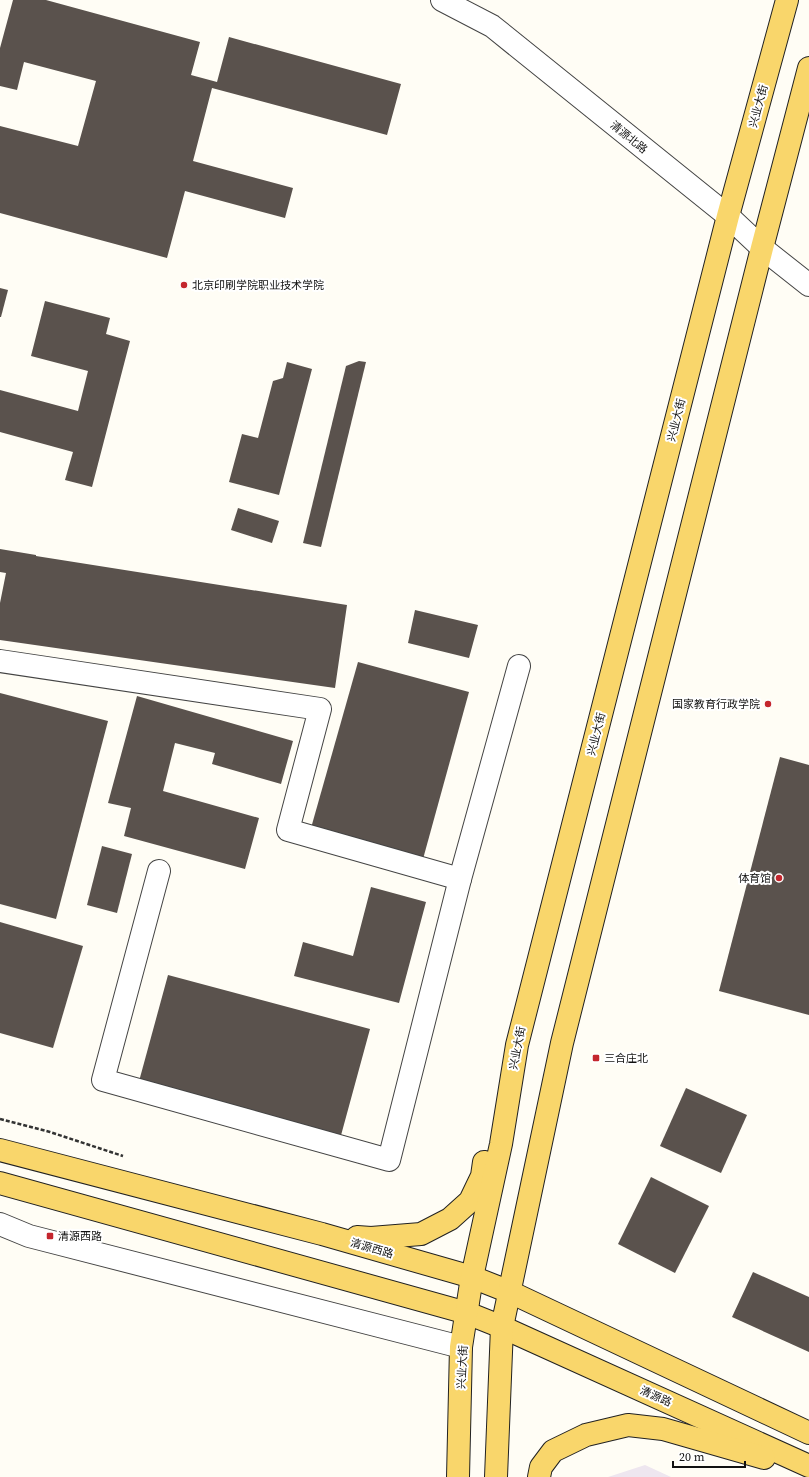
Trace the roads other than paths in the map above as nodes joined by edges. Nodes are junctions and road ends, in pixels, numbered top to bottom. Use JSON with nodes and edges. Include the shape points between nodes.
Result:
{"nodes":[{"id":1,"x":442,"y":0,"type":"edge"},
{"id":2,"x":788,"y":0,"type":"edge"},
{"id":3,"x":809,"y":68,"type":"edge"},
{"id":4,"x":728,"y":216,"type":"junction"},
{"id":5,"x":762,"y":248,"type":"junction"},
{"id":6,"x":809,"y":286,"type":"edge"},
{"id":7,"x":0,"y":661,"type":"edge"},
{"id":8,"x":519,"y":666,"type":"dead end"},
{"id":9,"x":159,"y":871,"type":"dead end"},
{"id":10,"x":460,"y":878,"type":"junction"},
{"id":11,"x":516,"y":1045,"type":"junction"},
{"id":12,"x":0,"y":1150,"type":"edge"},
{"id":13,"x":0,"y":1183,"type":"edge"},
{"id":14,"x":0,"y":1224,"type":"edge"},
{"id":15,"x":322,"y":1234,"type":"junction"},
{"id":16,"x":472,"y":1277,"type":"junction"},
{"id":17,"x":510,"y":1292,"type":"junction"},
{"id":18,"x":467,"y":1313,"type":"junction"},
{"id":19,"x":502,"y":1327,"type":"junction"},
{"id":20,"x":461,"y":1347,"type":"junction"},
{"id":21,"x":809,"y":1433,"type":"edge"},
{"id":22,"x":809,"y":1466,"type":"edge"},
{"id":23,"x":809,"y":1471,"type":"edge"},
{"id":24,"x":458,"y":1477,"type":"edge"},
{"id":25,"x":496,"y":1477,"type":"edge"},
{"id":26,"x":539,"y":1477,"type":"edge"}],
"edges":[{"from":1,"to":4,"type":"street","name":"清源北路","via":[[492,26]]},
{"from":2,"to":4,"type":"main road","name":"兴业大街"},
{"from":3,"to":5,"type":"main road"},
{"from":4,"to":5,"type":"street","name":"清源北路"},
{"from":4,"to":11,"type":"main road","name":"兴业大街"},
{"from":5,"to":6,"type":"street","name":"清源北路"},
{"from":5,"to":17,"type":"main road","via":[[562,1043]]},
{"from":7,"to":10,"type":"street","via":[[320,709],[288,830]]},
{"from":8,"to":10,"type":"street"},
{"from":9,"to":10,"type":"street","via":[[103,1080],[389,1160]]},
{"from":11,"to":15,"type":"main road","via":[[494,1110],[482,1176],[470,1201],[450,1219],[421,1234],[371,1238]]},
{"from":11,"to":16,"type":"main road","name":"兴业大街","via":[[501,1144]]},
{"from":12,"to":15,"type":"main road","name":"清源西路"},
{"from":13,"to":18,"type":"main road"},
{"from":14,"to":20,"type":"street","via":[[29,1236]]},
{"from":15,"to":16,"type":"main road","name":"清源西路"},
{"from":16,"to":17,"type":"main road","name":"清源西路"},
{"from":16,"to":18,"type":"main road","name":"兴业大街"},
{"from":17,"to":19,"type":"main road"},
{"from":17,"to":21,"type":"main road"},
{"from":18,"to":19,"type":"main road"},
{"from":18,"to":20,"type":"main road","name":"兴业大街"},
{"from":19,"to":22,"type":"main road","name":"清源路"},
{"from":19,"to":25,"type":"main road"},
{"from":20,"to":24,"type":"main road","name":"兴业大街"},
{"from":23,"to":26,"type":"main road","via":[[663,1428],[628,1425],[586,1435],[553,1451],[542,1467]]}]}
